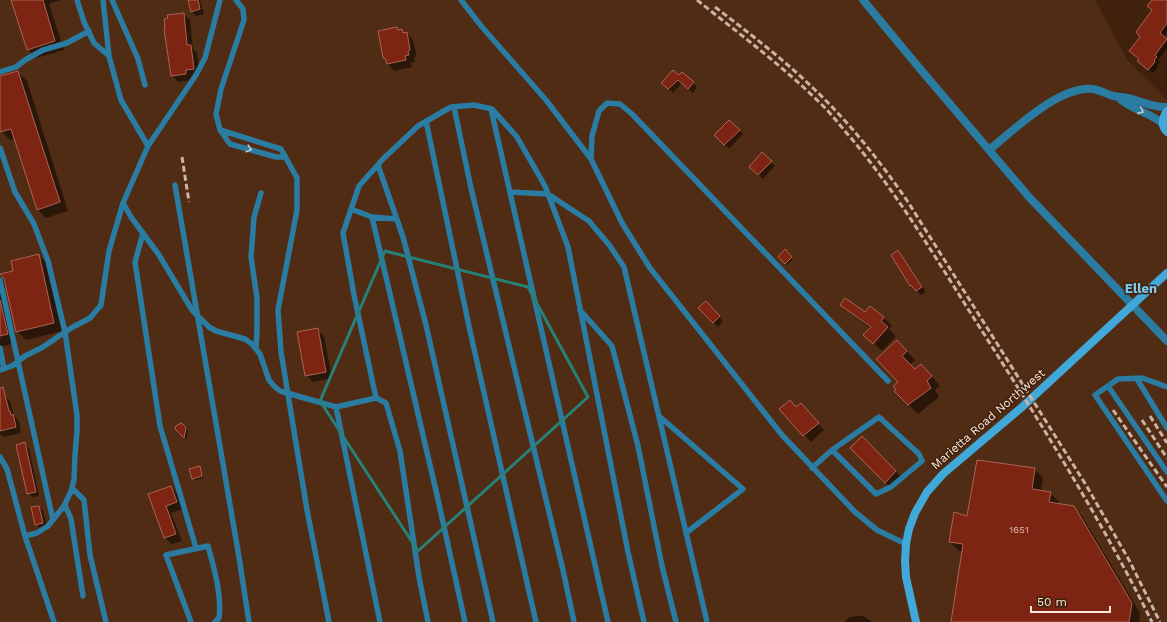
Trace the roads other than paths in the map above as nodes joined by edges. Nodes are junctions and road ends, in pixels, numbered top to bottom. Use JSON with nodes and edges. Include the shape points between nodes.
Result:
{"nodes":[{"id":1,"x":77,"y":0,"type":"edge"},
{"id":2,"x":103,"y":0,"type":"edge"},
{"id":3,"x":112,"y":0,"type":"edge"},
{"id":4,"x":220,"y":0,"type":"edge"},
{"id":5,"x":236,"y":0,"type":"edge"},
{"id":6,"x":462,"y":0,"type":"edge"},
{"id":7,"x":863,"y":0,"type":"edge"},
{"id":8,"x":89,"y":32,"type":"junction"},
{"id":9,"x":109,"y":56,"type":"junction"},
{"id":10,"x":0,"y":72,"type":"edge"},
{"id":11,"x":145,"y":85,"type":"dead end"},
{"id":12,"x":1119,"y":98,"type":"junction"},
{"id":13,"x":454,"y":106,"type":"junction"},
{"id":14,"x":1167,"y":107,"type":"edge"},
{"id":15,"x":491,"y":108,"type":"junction"},
{"id":16,"x":1167,"y":111,"type":"edge"},
{"id":17,"x":426,"y":121,"type":"junction"},
{"id":18,"x":220,"y":130,"type":"junction"},
{"id":19,"x":1166,"y":131,"type":"edge"},
{"id":20,"x":148,"y":146,"type":"junction"},
{"id":21,"x":0,"y":148,"type":"edge"},
{"id":22,"x":989,"y":150,"type":"junction"},
{"id":23,"x":285,"y":157,"type":"junction"},
{"id":24,"x":591,"y":159,"type":"junction"},
{"id":25,"x":378,"y":165,"type":"junction"},
{"id":26,"x":175,"y":185,"type":"dead end"},
{"id":27,"x":510,"y":192,"type":"junction"},
{"id":28,"x":261,"y":193,"type":"dead end"},
{"id":29,"x":548,"y":194,"type":"junction"},
{"id":30,"x":123,"y":203,"type":"junction"},
{"id":31,"x":351,"y":209,"type":"junction"},
{"id":32,"x":372,"y":217,"type":"junction"},
{"id":33,"x":396,"y":219,"type":"junction"},
{"id":34,"x":143,"y":233,"type":"junction"},
{"id":35,"x":1166,"y":274,"type":"edge"},
{"id":36,"x":0,"y":280,"type":"edge"},
{"id":37,"x":580,"y":310,"type":"junction"},
{"id":38,"x":196,"y":314,"type":"junction"},
{"id":39,"x":65,"y":332,"type":"junction"},
{"id":40,"x":1167,"y":341,"type":"edge"},
{"id":41,"x":0,"y":348,"type":"edge"},
{"id":42,"x":256,"y":348,"type":"junction"},
{"id":43,"x":18,"y":361,"type":"junction"},
{"id":44,"x":2,"y":370,"type":"edge"},
{"id":45,"x":1137,"y":379,"type":"junction"},
{"id":46,"x":888,"y":381,"type":"dead end"},
{"id":47,"x":1108,"y":386,"type":"junction"},
{"id":48,"x":1167,"y":387,"type":"edge"},
{"id":49,"x":288,"y":394,"type":"junction"},
{"id":50,"x":376,"y":398,"type":"junction"},
{"id":51,"x":336,"y":407,"type":"junction"},
{"id":52,"x":659,"y":416,"type":"junction"},
{"id":53,"x":1167,"y":428,"type":"edge"},
{"id":54,"x":832,"y":450,"type":"junction"},
{"id":55,"x":0,"y":457,"type":"edge"},
{"id":56,"x":812,"y":468,"type":"junction"},
{"id":57,"x":1167,"y":472,"type":"edge"},
{"id":58,"x":72,"y":488,"type":"junction"},
{"id":59,"x":1167,"y":501,"type":"edge"},
{"id":60,"x":65,"y":505,"type":"junction"},
{"id":61,"x":53,"y":520,"type":"junction"},
{"id":62,"x":686,"y":534,"type":"junction"},
{"id":63,"x":26,"y":536,"type":"junction"},
{"id":64,"x":906,"y":544,"type":"junction"},
{"id":65,"x":196,"y":548,"type":"junction"},
{"id":66,"x":83,"y":596,"type":"dead end"},
{"id":67,"x":54,"y":622,"type":"edge"},
{"id":68,"x":106,"y":622,"type":"edge"},
{"id":69,"x":191,"y":622,"type":"edge"},
{"id":70,"x":215,"y":622,"type":"edge"},
{"id":71,"x":249,"y":622,"type":"edge"},
{"id":72,"x":329,"y":622,"type":"edge"},
{"id":73,"x":380,"y":622,"type":"edge"},
{"id":74,"x":428,"y":622,"type":"edge"},
{"id":75,"x":464,"y":622,"type":"edge"},
{"id":76,"x":493,"y":622,"type":"edge"},
{"id":77,"x":536,"y":622,"type":"edge"},
{"id":78,"x":574,"y":622,"type":"edge"},
{"id":79,"x":608,"y":622,"type":"edge"},
{"id":80,"x":644,"y":622,"type":"edge"},
{"id":81,"x":676,"y":622,"type":"edge"},
{"id":82,"x":707,"y":622,"type":"edge"},
{"id":83,"x":916,"y":622,"type":"edge"}],
"edges":[{"from":1,"to":8,"type":"lane"},
{"from":2,"to":9,"type":"lane"},
{"from":3,"to":11,"type":"lane","via":[[138,59]]},
{"from":4,"to":20,"type":"lane","via":[[205,58]]},
{"from":5,"to":18,"type":"lane","via":[[243,9],[244,20],[221,89],[216,114]]},
{"from":6,"to":24,"type":"lane","via":[[482,27],[546,100]]},
{"from":7,"to":22,"type":"street"},
{"from":8,"to":9,"type":"lane","via":[[94,42]]},
{"from":8,"to":10,"type":"lane","via":[[67,43],[43,50],[16,67]]},
{"from":9,"to":20,"type":"lane","via":[[121,100]]},
{"from":12,"to":14,"type":"street"},
{"from":12,"to":19,"type":"street","one_way":true,"via":[[1124,104],[1152,116]]},
{"from":12,"to":22,"type":"street","via":[[1093,89],[1075,91],[1050,101]]},
{"from":13,"to":15,"type":"lane","via":[[474,105]]},
{"from":13,"to":17,"type":"lane"},
{"from":13,"to":78,"type":"lane","via":[[471,188]]},
{"from":15,"to":27,"type":"lane"},
{"from":15,"to":29,"type":"lane","via":[[517,137]]},
{"from":16,"to":19,"type":"street","via":[[1164,117]]},
{"from":17,"to":25,"type":"lane"},
{"from":17,"to":77,"type":"lane","via":[[470,331]]},
{"from":18,"to":23,"type":"lane","via":[[281,149]]},
{"from":18,"to":23,"type":"lane","one_way":true,"via":[[230,144],[276,157]]},
{"from":20,"to":30,"type":"lane"},
{"from":21,"to":39,"type":"lane","via":[[15,192],[34,224],[48,261]]},
{"from":22,"to":40,"type":"street","via":[[1029,197]]},
{"from":23,"to":49,"type":"lane","via":[[297,178],[297,210],[278,310]]},
{"from":24,"to":46,"type":"lane","via":[[592,136],[599,111],[607,103],[620,104]]},
{"from":24,"to":56,"type":"lane","via":[[622,223],[650,268],[782,435]]},
{"from":25,"to":31,"type":"lane","via":[[359,186]]},
{"from":25,"to":33,"type":"lane"},
{"from":26,"to":38,"type":"lane"},
{"from":27,"to":29,"type":"lane"},
{"from":27,"to":79,"type":"lane"},
{"from":28,"to":42,"type":"lane","via":[[254,217],[251,258],[257,298]]},
{"from":29,"to":37,"type":"lane","via":[[568,248]]},
{"from":29,"to":52,"type":"lane","via":[[589,221],[624,267]]},
{"from":30,"to":34,"type":"lane"},
{"from":30,"to":39,"type":"lane","via":[[108,251],[101,305],[90,318]]},
{"from":31,"to":32,"type":"lane"},
{"from":31,"to":50,"type":"lane","via":[[343,233]]},
{"from":32,"to":33,"type":"lane"},
{"from":32,"to":75,"type":"lane"},
{"from":33,"to":76,"type":"lane","via":[[426,325]]},
{"from":34,"to":38,"type":"lane"},
{"from":34,"to":65,"type":"lane","via":[[135,262],[160,426]]},
{"from":35,"to":64,"type":"street","name":"Marietta Road Northwest","via":[[1021,408],[943,474],[926,492],[914,513]]},
{"from":36,"to":43,"type":"lane"},
{"from":37,"to":80,"type":"lane"},
{"from":37,"to":81,"type":"lane","via":[[612,346],[638,446]]},
{"from":38,"to":42,"type":"lane","via":[[209,327],[245,339]]},
{"from":38,"to":71,"type":"lane"},
{"from":39,"to":43,"type":"lane"},
{"from":39,"to":58,"type":"lane","via":[[78,431]]},
{"from":41,"to":44,"type":"lane"},
{"from":42,"to":49,"type":"lane","via":[[269,380],[280,391]]},
{"from":43,"to":44,"type":"lane"},
{"from":43,"to":61,"type":"lane"},
{"from":45,"to":47,"type":"lane","via":[[1118,379]]},
{"from":45,"to":48,"type":"lane","via":[[1142,378]]},
{"from":45,"to":53,"type":"lane"},
{"from":47,"to":57,"type":"lane"},
{"from":47,"to":59,"type":"lane","via":[[1095,395]]},
{"from":49,"to":51,"type":"lane"},
{"from":49,"to":72,"type":"lane"},
{"from":50,"to":51,"type":"lane"},
{"from":50,"to":74,"type":"lane","via":[[386,403],[400,451]]},
{"from":51,"to":73,"type":"lane"},
{"from":52,"to":62,"type":"lane"},
{"from":52,"to":62,"type":"lane","via":[[743,489]]},
{"from":54,"to":54,"type":"lane","via":[[876,494],[891,487],[922,461],[919,454],[879,417]]},
{"from":54,"to":56,"type":"lane"},
{"from":55,"to":63,"type":"lane","via":[[7,469]]},
{"from":56,"to":64,"type":"lane","via":[[876,530]]},
{"from":58,"to":60,"type":"lane"},
{"from":58,"to":68,"type":"lane","via":[[84,500],[90,555]]},
{"from":60,"to":61,"type":"lane"},
{"from":60,"to":66,"type":"lane","via":[[71,519]]},
{"from":61,"to":63,"type":"lane","via":[[38,533]]},
{"from":62,"to":82,"type":"lane"},
{"from":63,"to":67,"type":"lane"},
{"from":64,"to":83,"type":"street","name":"Marietta Road Northwest","via":[[906,577]]},
{"from":65,"to":69,"type":"lane","via":[[166,555]]},
{"from":65,"to":70,"type":"lane","via":[[208,546],[221,610],[220,618]]}]}
